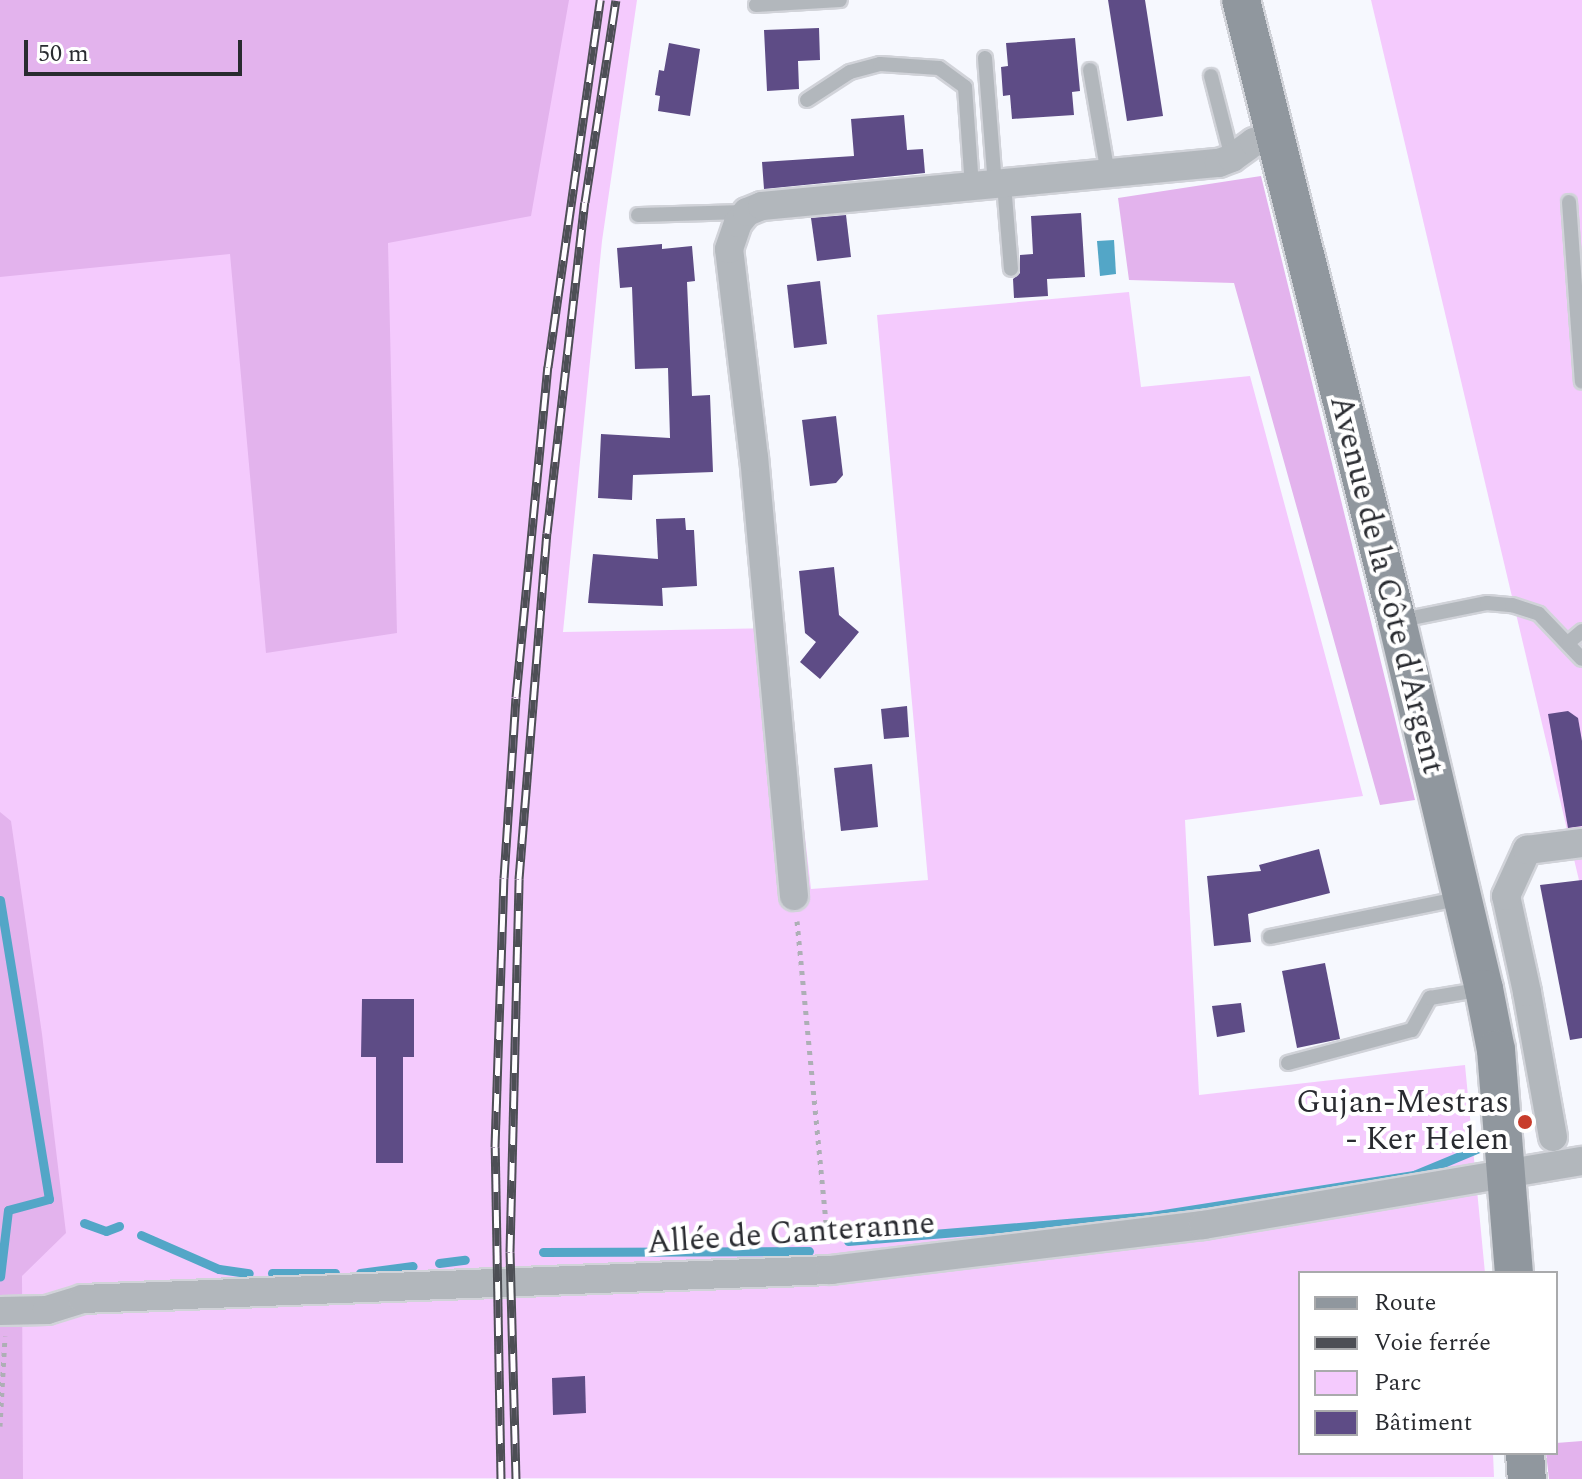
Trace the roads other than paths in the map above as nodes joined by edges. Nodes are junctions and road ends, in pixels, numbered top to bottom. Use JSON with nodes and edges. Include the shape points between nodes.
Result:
{"nodes":[{"id":1,"x":840,"y":0,"type":"edge"},
{"id":2,"x":1241,"y":0,"type":"edge"},
{"id":3,"x":756,"y":5,"type":"dead end"},
{"id":4,"x":985,"y":58,"type":"dead end"},
{"id":5,"x":1090,"y":70,"type":"dead end"},
{"id":6,"x":1211,"y":76,"type":"dead end"},
{"id":7,"x":807,"y":100,"type":"dead end"},
{"id":8,"x":1276,"y":138,"type":"junction"},
{"id":9,"x":1232,"y":158,"type":"junction"},
{"id":10,"x":1108,"y":174,"type":"junction"},
{"id":11,"x":990,"y":184,"type":"junction"},
{"id":12,"x":1569,"y":202,"type":"dead end"},
{"id":13,"x":747,"y":212,"type":"junction"},
{"id":14,"x":638,"y":215,"type":"dead end"},
{"id":15,"x":1011,"y":269,"type":"dead end"},
{"id":16,"x":1582,"y":382,"type":"edge"},
{"id":17,"x":1397,"y":621,"type":"junction"},
{"id":18,"x":1582,"y":631,"type":"edge"},
{"id":19,"x":1569,"y":642,"type":"junction"},
{"id":20,"x":1582,"y":659,"type":"edge"},
{"id":21,"x":1582,"y":843,"type":"edge"},
{"id":22,"x":794,"y":896,"type":"road end"},
{"id":23,"x":1506,"y":896,"type":"junction"},
{"id":24,"x":1463,"y":902,"type":"junction"},
{"id":25,"x":1270,"y":937,"type":"dead end"},
{"id":26,"x":1484,"y":989,"type":"junction"},
{"id":27,"x":1288,"y":1063,"type":"dead end"},
{"id":28,"x":1553,"y":1137,"type":"dead end"},
{"id":29,"x":1582,"y":1161,"type":"edge"},
{"id":30,"x":1507,"y":1175,"type":"junction"},
{"id":31,"x":1514,"y":1271,"type":"edge"},
{"id":32,"x":4,"y":1311,"type":"edge"},
{"id":33,"x":1525,"y":1455,"type":"edge"},
{"id":34,"x":1527,"y":1479,"type":"edge"}],
"edges":[{"from":1,"to":3,"type":"lane"},
{"from":2,"to":8,"type":"main road","name":"Avenue de la Côte d'Argent"},
{"from":4,"to":11,"type":"lane"},
{"from":5,"to":10,"type":"lane"},
{"from":6,"to":9,"type":"lane"},
{"from":7,"to":11,"type":"lane","via":[[850,72],[880,64],[939,68],[965,87]]},
{"from":8,"to":9,"type":"street","via":[[1254,142]]},
{"from":8,"to":17,"type":"main road","name":"Avenue de la Côte d'Argent"},
{"from":9,"to":10,"type":"street"},
{"from":10,"to":11,"type":"street"},
{"from":11,"to":13,"type":"street","via":[[762,206]]},
{"from":11,"to":15,"type":"lane"},
{"from":12,"to":16,"type":"lane"},
{"from":13,"to":14,"type":"lane"},
{"from":13,"to":22,"type":"street","via":[[729,249],[756,473]]},
{"from":17,"to":19,"type":"lane","via":[[1487,603],[1512,605],[1539,614]]},
{"from":17,"to":24,"type":"main road","name":"Avenue de la Côte d'Argent"},
{"from":18,"to":19,"type":"lane"},
{"from":19,"to":20,"type":"lane"},
{"from":21,"to":23,"type":"street","via":[[1527,850]]},
{"from":23,"to":24,"type":"street"},
{"from":23,"to":28,"type":"street"},
{"from":24,"to":25,"type":"lane"},
{"from":24,"to":26,"type":"main road","name":"Avenue de la Côte d'Argent"},
{"from":26,"to":27,"type":"lane","via":[[1430,998],[1412,1030]]},
{"from":26,"to":30,"type":"main road","name":"Avenue de la Côte d'Argent","via":[[1496,1050]]},
{"from":29,"to":30,"type":"street","name":"Allée de Canteranne"},
{"from":30,"to":31,"type":"main road","name":"Avenue de la Côte d'Argent"},
{"from":30,"to":32,"type":"street","name":"Allée de Canteranne","via":[[1203,1225],[831,1270],[82,1299],[47,1310]]},
{"from":33,"to":34,"type":"main road"}]}
